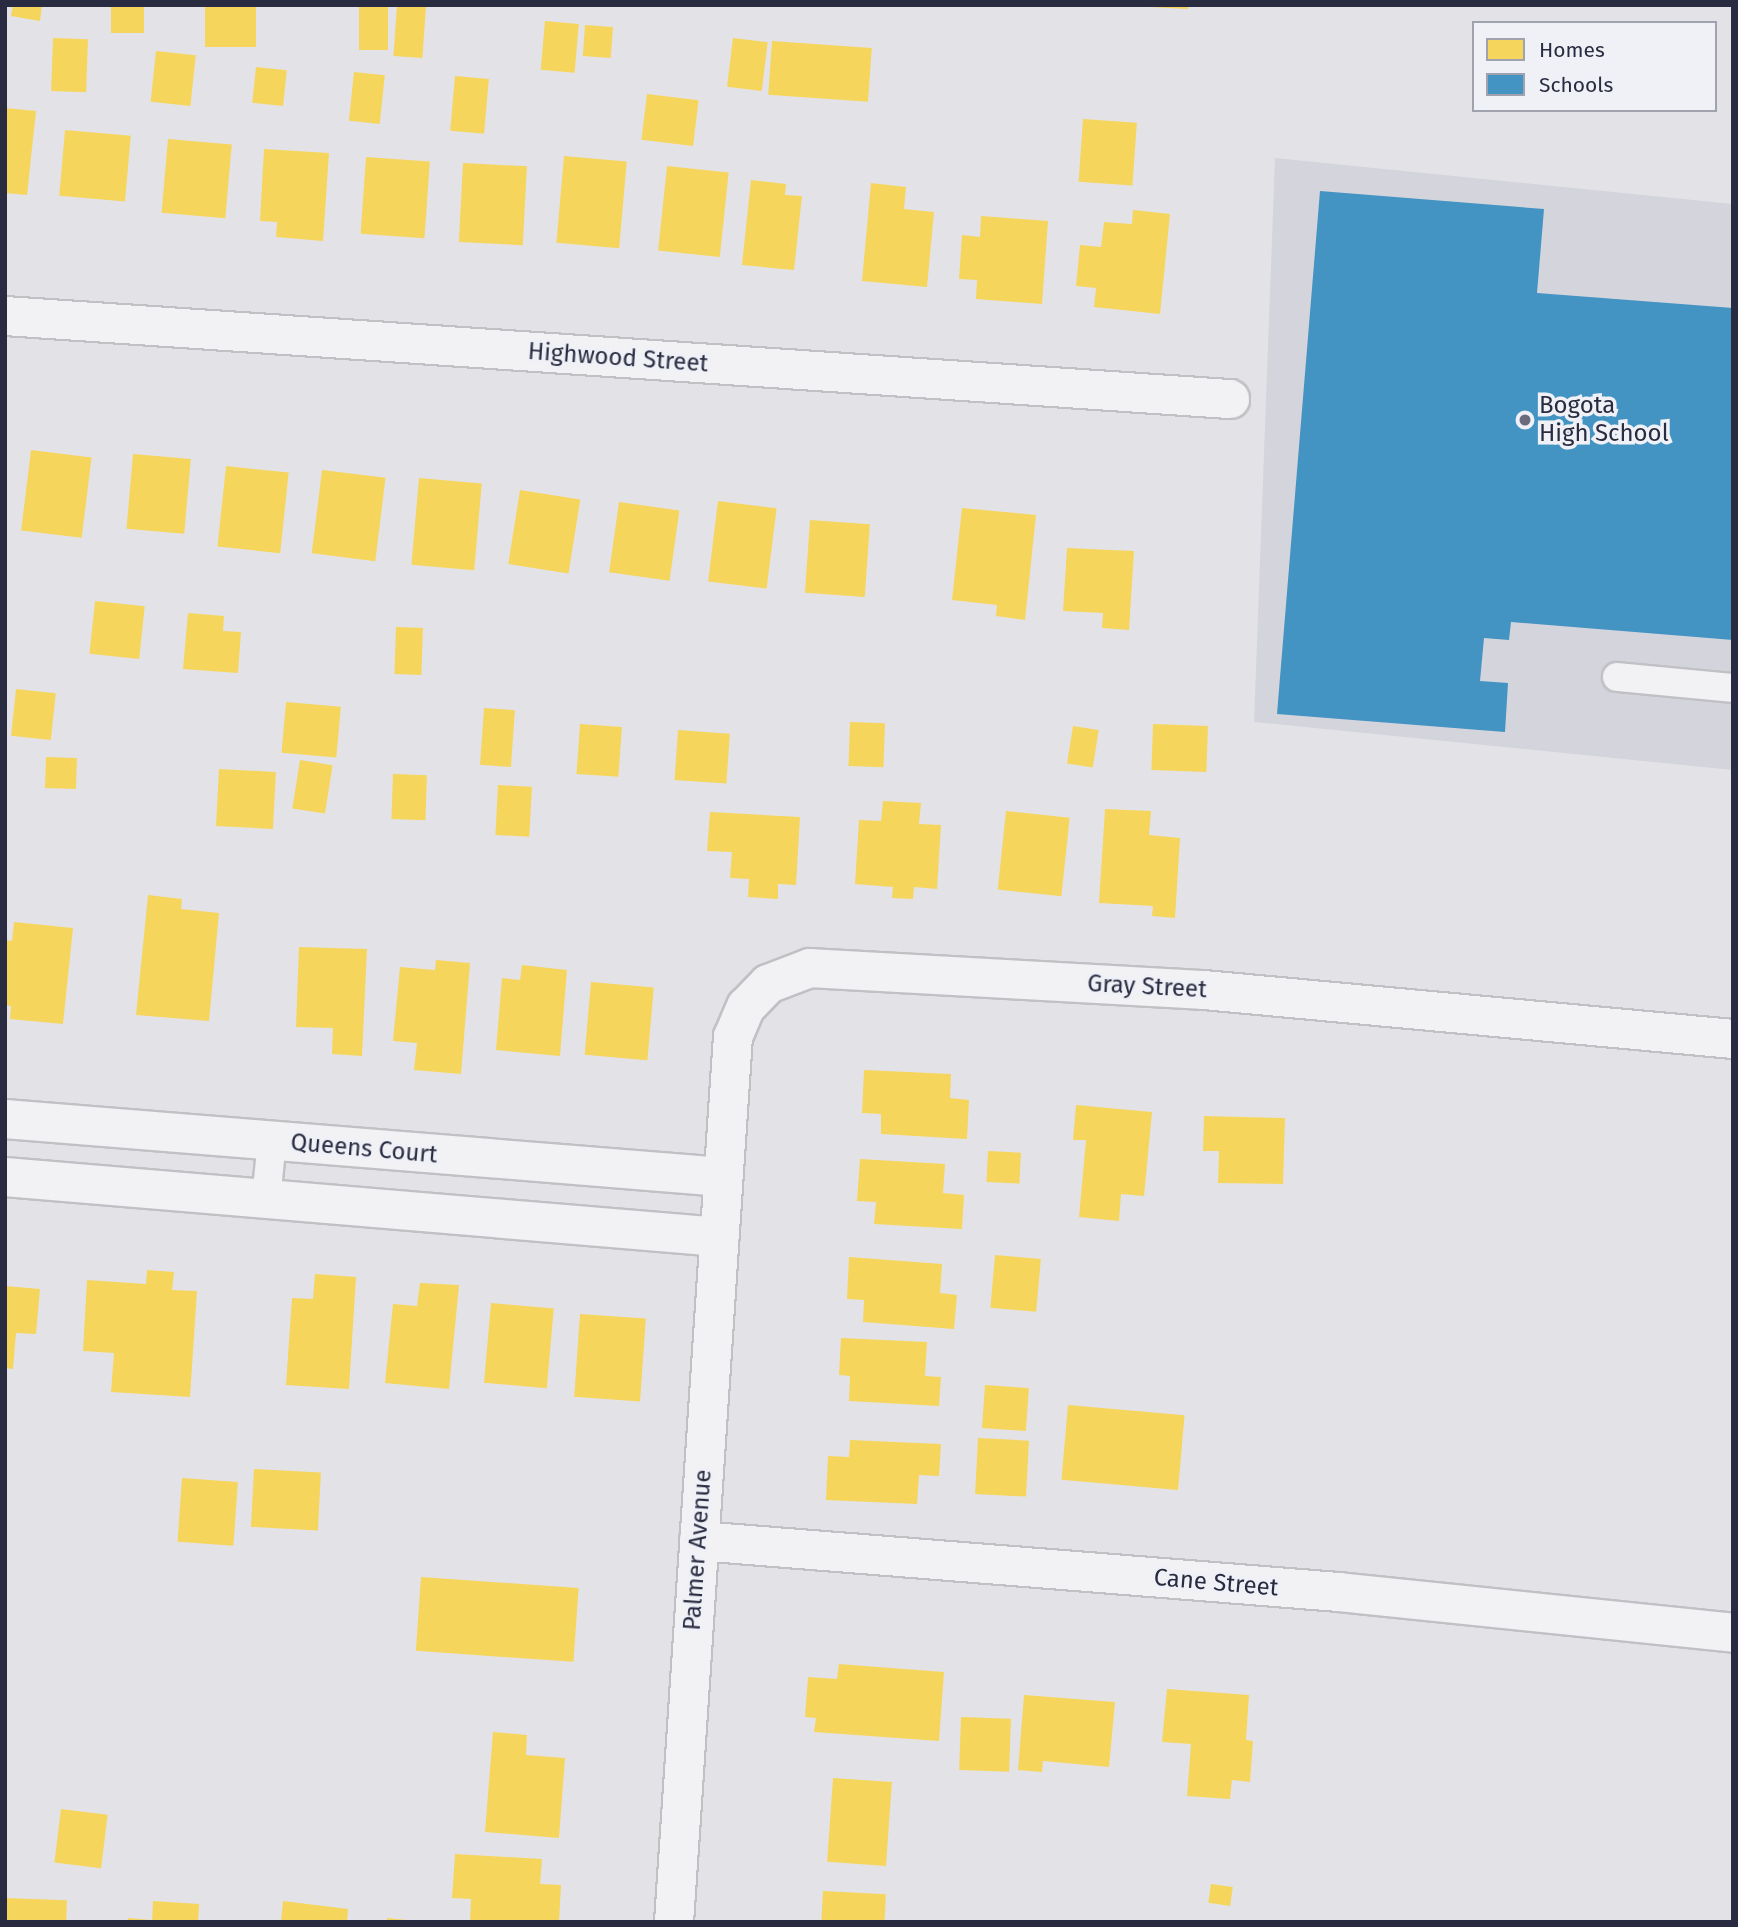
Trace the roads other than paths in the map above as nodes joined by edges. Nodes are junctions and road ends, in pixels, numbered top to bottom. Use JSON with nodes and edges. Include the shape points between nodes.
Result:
{"nodes":[{"id":1,"x":5,"y":316,"type":"edge"},
{"id":2,"x":1230,"y":399,"type":"dead end"},
{"id":3,"x":1617,"y":677,"type":"dead end"},
{"id":4,"x":1733,"y":688,"type":"edge"},
{"id":5,"x":1733,"y":1039,"type":"edge"},
{"id":6,"x":5,"y":1119,"type":"edge"},
{"id":7,"x":272,"y":1141,"type":"junction"},
{"id":8,"x":5,"y":1177,"type":"edge"},
{"id":9,"x":723,"y":1177,"type":"junction"},
{"id":10,"x":266,"y":1199,"type":"junction"},
{"id":11,"x":719,"y":1237,"type":"junction"},
{"id":12,"x":699,"y":1541,"type":"junction"},
{"id":13,"x":1733,"y":1633,"type":"edge"},
{"id":14,"x":674,"y":1922,"type":"edge"}],
"edges":[{"from":1,"to":2,"type":"street","name":"Highwood Street"},
{"from":3,"to":4,"type":"lane"},
{"from":5,"to":9,"type":"street","name":"Gray Street","via":[[1284,995],[810,968],[768,984],[746,1007],[733,1037]]},
{"from":6,"to":7,"type":"street","name":"Queens Court"},
{"from":7,"to":9,"type":"street","name":"Queens Court"},
{"from":7,"to":10,"type":"lane"},
{"from":8,"to":10,"type":"street"},
{"from":9,"to":11,"type":"street","name":"Palmer Avenue"},
{"from":10,"to":11,"type":"street"},
{"from":11,"to":12,"type":"street","name":"Palmer Avenue"},
{"from":12,"to":13,"type":"street","name":"Cane Street","via":[[1339,1592]]},
{"from":12,"to":14,"type":"street","name":"Palmer Avenue"}]}
